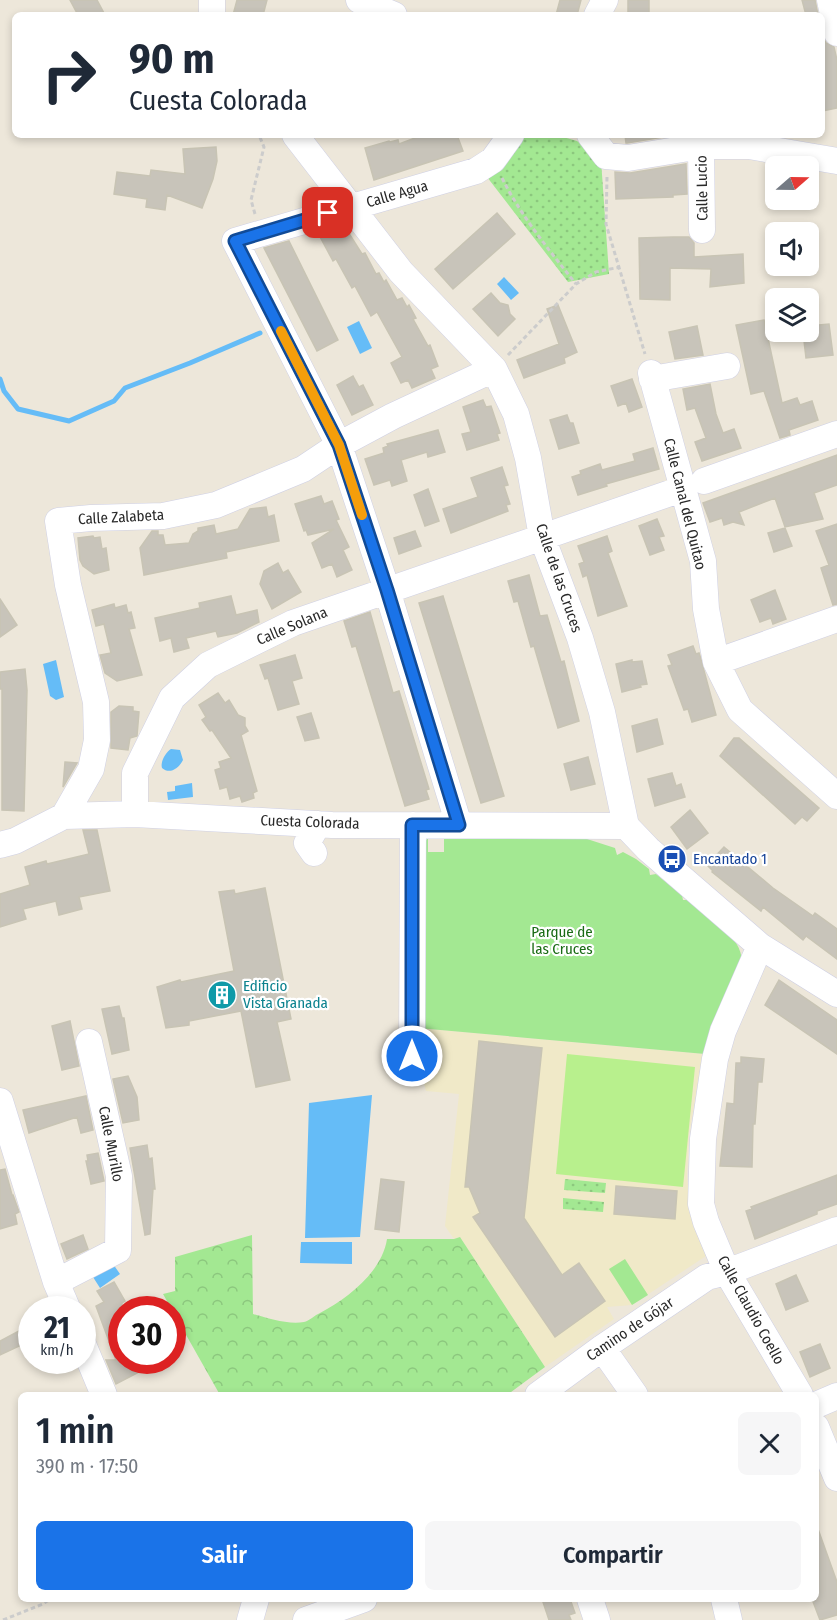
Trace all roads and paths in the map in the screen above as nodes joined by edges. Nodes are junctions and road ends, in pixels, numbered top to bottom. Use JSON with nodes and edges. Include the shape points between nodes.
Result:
{"nodes":[{"id":1,"x":359,"y":0,"type":"edge"},
{"id":2,"x":830,"y":0,"type":"edge"},
{"id":3,"x":386,"y":12,"type":"edge"},
{"id":4,"x":837,"y":33,"type":"edge"},
{"id":5,"x":260,"y":138,"type":"edge"},
{"id":6,"x":297,"y":138,"type":"edge"},
{"id":7,"x":509,"y":138,"type":"edge"},
{"id":8,"x":604,"y":146,"type":"edge"},
{"id":9,"x":701,"y":146,"type":"junction"},
{"id":10,"x":493,"y":160,"type":"junction"},
{"id":11,"x":837,"y":161,"type":"edge"},
{"id":12,"x":351,"y":207,"type":"junction"},
{"id":13,"x":702,"y":230,"type":"dead end"},
{"id":14,"x":261,"y":234,"type":"junction"},
{"id":15,"x":620,"y":267,"type":"junction"},
{"id":16,"x":576,"y":284,"type":"junction"},
{"id":17,"x":727,"y":366,"type":"dead end"},
{"id":18,"x":494,"y":369,"type":"junction"},
{"id":19,"x":649,"y":369,"type":"junction"},
{"id":20,"x":837,"y":434,"type":"edge"},
{"id":21,"x":339,"y":445,"type":"junction"},
{"id":22,"x":693,"y":485,"type":"junction"},
{"id":23,"x":542,"y":537,"type":"junction"},
{"id":24,"x":387,"y":590,"type":"junction"},
{"id":25,"x":837,"y":619,"type":"edge"},
{"id":26,"x":716,"y":662,"type":"junction"},
{"id":27,"x":837,"y":796,"type":"edge"},
{"id":28,"x":135,"y":814,"type":"junction"},
{"id":29,"x":64,"y":816,"type":"junction"},
{"id":30,"x":318,"y":824,"type":"junction"},
{"id":31,"x":412,"y":825,"type":"junction"},
{"id":32,"x":459,"y":825,"type":"junction"},
{"id":33,"x":626,"y":826,"type":"junction"},
{"id":34,"x":0,"y":845,"type":"edge"},
{"id":35,"x":314,"y":853,"type":"dead end"},
{"id":36,"x":760,"y":946,"type":"junction"},
{"id":37,"x":837,"y":994,"type":"edge"},
{"id":38,"x":89,"y":1042,"type":"dead end"},
{"id":39,"x":412,"y":1056,"type":"dead end"},
{"id":40,"x":0,"y":1101,"type":"edge"},
{"id":41,"x":837,"y":1230,"type":"edge"},
{"id":42,"x":727,"y":1272,"type":"junction"},
{"id":43,"x":56,"y":1282,"type":"junction"},
{"id":44,"x":62,"y":1296,"type":"edge"},
{"id":45,"x":602,"y":1348,"type":"junction"},
{"id":46,"x":95,"y":1374,"type":"edge"},
{"id":47,"x":103,"y":1392,"type":"edge"},
{"id":48,"x":543,"y":1392,"type":"edge"},
{"id":49,"x":633,"y":1392,"type":"edge"},
{"id":50,"x":798,"y":1392,"type":"edge"},
{"id":51,"x":837,"y":1396,"type":"edge"},
{"id":52,"x":819,"y":1404,"type":"edge"},
{"id":53,"x":819,"y":1434,"type":"edge"},
{"id":54,"x":837,"y":1478,"type":"edge"},
{"id":55,"x":46,"y":1602,"type":"edge"},
{"id":56,"x":255,"y":1602,"type":"edge"},
{"id":57,"x":356,"y":1602,"type":"edge"},
{"id":58,"x":591,"y":1602,"type":"edge"},
{"id":59,"x":725,"y":1602,"type":"edge"},
{"id":60,"x":3,"y":1620,"type":"edge"},
{"id":61,"x":250,"y":1620,"type":"edge"},
{"id":62,"x":306,"y":1620,"type":"edge"},
{"id":63,"x":597,"y":1620,"type":"edge"},
{"id":64,"x":729,"y":1620,"type":"edge"}],
"edges":[{"from":1,"to":3,"type":"street"},
{"from":2,"to":4,"type":"street"},
{"from":5,"to":14,"type":"path","via":[[264,147],[251,200]]},
{"from":6,"to":12,"type":"street","name":"Calle de las Cruces"},
{"from":7,"to":10,"type":"street","name":"Calle Agua"},
{"from":8,"to":9,"type":"street","name":"Calle Lucio","via":[[628,158]]},
{"from":8,"to":15,"type":"path","via":[[608,181],[606,224]]},
{"from":9,"to":11,"type":"street","name":"Calle Lucio","via":[[749,146]]},
{"from":9,"to":13,"type":"street","name":"Calle Lucio"},
{"from":10,"to":12,"type":"street","name":"Calle Agua","via":[[476,171]]},
{"from":10,"to":16,"type":"path","via":[[528,222]]},
{"from":12,"to":14,"type":"street","name":"Calle Agua"},
{"from":12,"to":18,"type":"street","name":"Calle de las Cruces","via":[[401,272]]},
{"from":14,"to":21,"type":"street","name":"Calle Agua","via":[[235,241]]},
{"from":15,"to":16,"type":"path","via":[[596,272]]},
{"from":15,"to":19,"type":"path"},
{"from":16,"to":18,"type":"path"},
{"from":17,"to":19,"type":"street"},
{"from":18,"to":21,"type":"street","name":"Calle Zalabeta"},
{"from":18,"to":23,"type":"street","name":"Calle de las Cruces","via":[[516,414]]},
{"from":19,"to":22,"type":"street","name":"Calle Canal del Quitao"},
{"from":20,"to":22,"type":"street","name":"Calle Solana"},
{"from":21,"to":24,"type":"street"},
{"from":21,"to":29,"type":"street","name":"Calle Zalabeta","via":[[303,469],[216,506],[163,516],[58,521],[68,585],[96,702],[97,740],[90,769]]},
{"from":22,"to":23,"type":"street","name":"Calle Solana"},
{"from":22,"to":26,"type":"street","name":"Calle Canal del Quitao","via":[[706,609]]},
{"from":23,"to":24,"type":"street","name":"Calle Solana"},
{"from":23,"to":33,"type":"street","name":"Calle de las Cruces","via":[[580,638],[602,712]]},
{"from":24,"to":28,"type":"street","name":"Calle Solana","via":[[293,623],[208,665],[172,698],[135,773]]},
{"from":24,"to":32,"type":"street"},
{"from":25,"to":26,"type":"street"},
{"from":26,"to":27,"type":"street","name":"Calle Canal del Quitao","via":[[740,710]]},
{"from":28,"to":29,"type":"street","name":"Cuesta Colorada"},
{"from":28,"to":30,"type":"street","name":"Cuesta Colorada"},
{"from":29,"to":34,"type":"street","name":"Cuesta Colorada"},
{"from":30,"to":31,"type":"street","name":"Cuesta Colorada"},
{"from":30,"to":35,"type":"street","via":[[307,843]]},
{"from":31,"to":32,"type":"street","name":"Cuesta Colorada"},
{"from":31,"to":39,"type":"street"},
{"from":32,"to":33,"type":"street","name":"Cuesta Colorada"},
{"from":33,"to":36,"type":"street"},
{"from":36,"to":37,"type":"street"},
{"from":36,"to":42,"type":"street","name":"Calle Claudio Coello","via":[[723,1031],[703,1139],[701,1204]]},
{"from":38,"to":43,"type":"street","name":"Calle Murillo","via":[[119,1176],[118,1250]]},
{"from":40,"to":43,"type":"street"},
{"from":41,"to":42,"type":"street","name":"Camino de Gójar"},
{"from":42,"to":45,"type":"street","name":"Camino de Gójar","via":[[707,1277]]},
{"from":42,"to":50,"type":"street","name":"Calle Claudio Coello"},
{"from":43,"to":44,"type":"street"},
{"from":45,"to":48,"type":"street","name":"Camino de Gójar"},
{"from":45,"to":49,"type":"street"},
{"from":46,"to":47,"type":"street"},
{"from":51,"to":52,"type":"street"},
{"from":53,"to":54,"type":"street"},
{"from":55,"to":60,"type":"path"},
{"from":56,"to":61,"type":"street"},
{"from":57,"to":62,"type":"street"},
{"from":58,"to":63,"type":"street"},
{"from":59,"to":64,"type":"street"}]}
